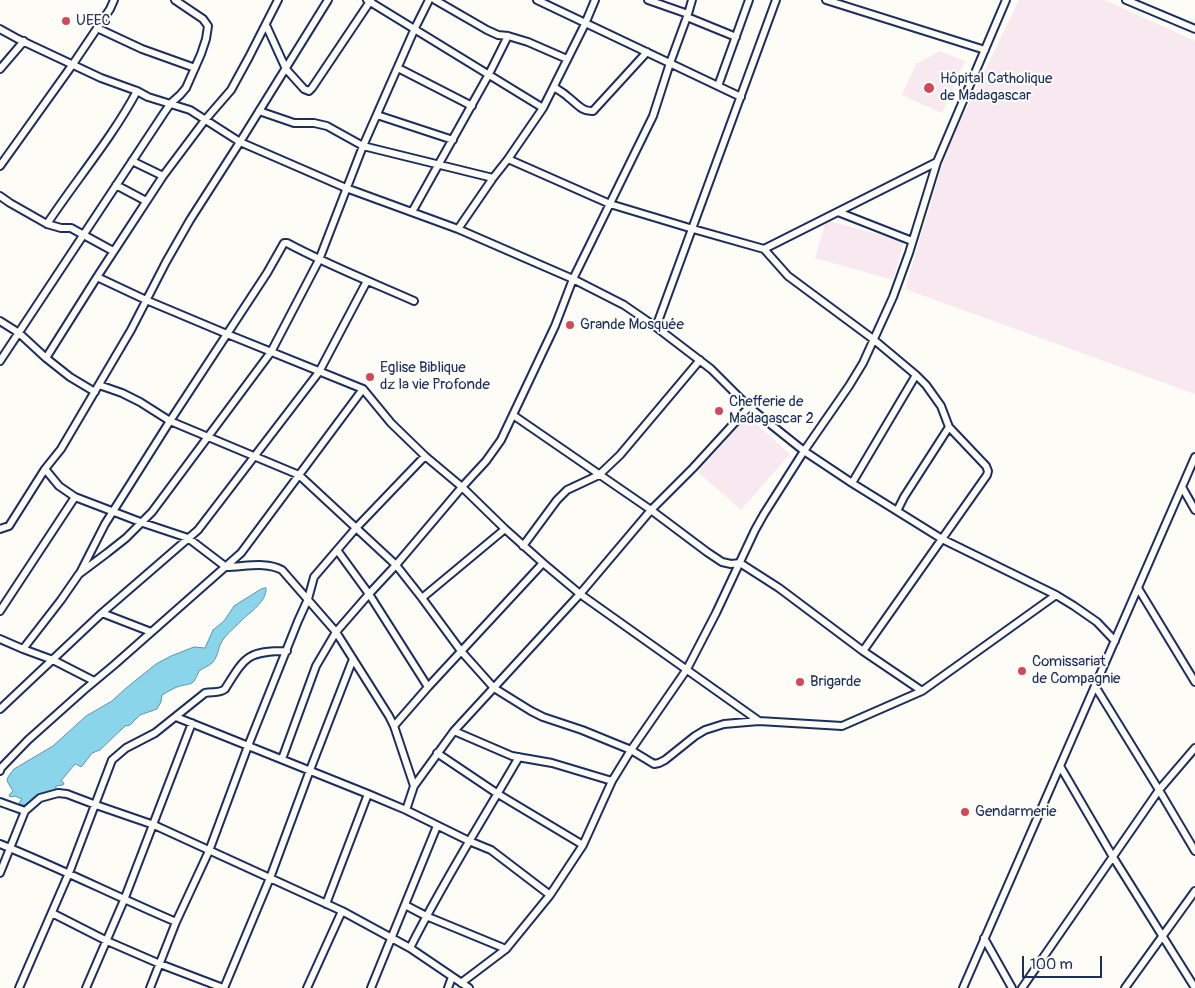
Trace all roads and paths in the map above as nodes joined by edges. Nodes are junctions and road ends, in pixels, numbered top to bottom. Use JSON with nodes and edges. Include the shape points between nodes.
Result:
{"nodes":[{"id":1,"x":114,"y":0,"type":"edge"},
{"id":2,"x":175,"y":0,"type":"edge"},
{"id":3,"x":278,"y":0,"type":"edge"},
{"id":4,"x":328,"y":0,"type":"edge"},
{"id":5,"x":370,"y":0,"type":"edge"},
{"id":6,"x":429,"y":0,"type":"edge"},
{"id":7,"x":435,"y":0,"type":"edge"},
{"id":8,"x":536,"y":0,"type":"edge"},
{"id":9,"x":595,"y":0,"type":"edge"},
{"id":10,"x":648,"y":0,"type":"edge"},
{"id":11,"x":692,"y":0,"type":"edge"},
{"id":12,"x":749,"y":0,"type":"edge"},
{"id":13,"x":776,"y":0,"type":"edge"},
{"id":14,"x":826,"y":0,"type":"edge"},
{"id":15,"x":1006,"y":0,"type":"edge"},
{"id":16,"x":1126,"y":0,"type":"edge"},
{"id":17,"x":687,"y":16,"type":"junction"},
{"id":18,"x":585,"y":24,"type":"junction"},
{"id":19,"x":266,"y":25,"type":"junction"},
{"id":20,"x":97,"y":28,"type":"junction"},
{"id":21,"x":415,"y":28,"type":"junction"},
{"id":22,"x":0,"y":29,"type":"edge"},
{"id":23,"x":1195,"y":29,"type":"edge"},
{"id":24,"x":508,"y":36,"type":"junction"},
{"id":25,"x":736,"y":37,"type":"junction"},
{"id":26,"x":24,"y":41,"type":"junction"},
{"id":27,"x":985,"y":50,"type":"junction"},
{"id":28,"x":646,"y":52,"type":"junction"},
{"id":29,"x":568,"y":59,"type":"junction"},
{"id":30,"x":670,"y":63,"type":"junction"},
{"id":31,"x":73,"y":64,"type":"junction"},
{"id":32,"x":195,"y":68,"type":"junction"},
{"id":33,"x":398,"y":68,"type":"junction"},
{"id":34,"x":0,"y":69,"type":"edge"},
{"id":35,"x":286,"y":69,"type":"junction"},
{"id":36,"x":489,"y":74,"type":"junction"},
{"id":37,"x":718,"y":86,"type":"junction"},
{"id":38,"x":554,"y":87,"type":"junction"},
{"id":39,"x":137,"y":91,"type":"junction"},
{"id":40,"x":741,"y":98,"type":"junction"},
{"id":41,"x":171,"y":103,"type":"junction"},
{"id":42,"x":472,"y":106,"type":"junction"},
{"id":43,"x":544,"y":108,"type":"junction"},
{"id":44,"x":260,"y":111,"type":"junction"},
{"id":45,"x":377,"y":115,"type":"junction"},
{"id":46,"x":205,"y":120,"type":"junction"},
{"id":47,"x":453,"y":140,"type":"junction"},
{"id":48,"x":240,"y":142,"type":"junction"},
{"id":49,"x":363,"y":146,"type":"junction"},
{"id":50,"x":508,"y":159,"type":"junction"},
{"id":51,"x":132,"y":160,"type":"junction"},
{"id":52,"x":937,"y":162,"type":"junction"},
{"id":53,"x":439,"y":165,"type":"junction"},
{"id":54,"x":0,"y":166,"type":"edge"},
{"id":55,"x":163,"y":176,"type":"junction"},
{"id":56,"x":493,"y":178,"type":"junction"},
{"id":57,"x":116,"y":185,"type":"junction"},
{"id":58,"x":346,"y":188,"type":"junction"},
{"id":59,"x":0,"y":196,"type":"edge"},
{"id":60,"x":146,"y":201,"type":"junction"},
{"id":61,"x":610,"y":204,"type":"junction"},
{"id":62,"x":412,"y":212,"type":"junction"},
{"id":63,"x":838,"y":212,"type":"junction"},
{"id":64,"x":47,"y":224,"type":"junction"},
{"id":65,"x":458,"y":229,"type":"junction"},
{"id":66,"x":693,"y":229,"type":"junction"},
{"id":67,"x":84,"y":236,"type":"junction"},
{"id":68,"x":912,"y":241,"type":"junction"},
{"id":69,"x":764,"y":249,"type":"junction"},
{"id":70,"x":113,"y":252,"type":"junction"},
{"id":71,"x":319,"y":260,"type":"junction"},
{"id":72,"x":97,"y":277,"type":"junction"},
{"id":73,"x":573,"y":279,"type":"junction"},
{"id":74,"x":368,"y":281,"type":"junction"},
{"id":75,"x":146,"y":300,"type":"junction"},
{"id":76,"x":414,"y":301,"type":"dead end"},
{"id":77,"x":0,"y":322,"type":"edge"},
{"id":78,"x":656,"y":327,"type":"junction"},
{"id":79,"x":19,"y":333,"type":"junction"},
{"id":80,"x":227,"y":334,"type":"junction"},
{"id":81,"x":873,"y":339,"type":"junction"},
{"id":82,"x":271,"y":352,"type":"junction"},
{"id":83,"x":46,"y":358,"type":"junction"},
{"id":84,"x":700,"y":360,"type":"junction"},
{"id":85,"x":0,"y":361,"type":"edge"},
{"id":86,"x":319,"y":372,"type":"junction"},
{"id":87,"x":916,"y":375,"type":"junction"},
{"id":88,"x":97,"y":389,"type":"junction"},
{"id":89,"x":363,"y":389,"type":"junction"},
{"id":90,"x":750,"y":407,"type":"junction"},
{"id":91,"x":513,"y":415,"type":"junction"},
{"id":92,"x":170,"y":421,"type":"junction"},
{"id":93,"x":949,"y":427,"type":"junction"},
{"id":94,"x":208,"y":437,"type":"junction"},
{"id":95,"x":804,"y":451,"type":"junction"},
{"id":96,"x":254,"y":456,"type":"junction"},
{"id":97,"x":425,"y":456,"type":"junction"},
{"id":98,"x":1195,"y":457,"type":"edge"},
{"id":99,"x":45,"y":469,"type":"junction"},
{"id":100,"x":299,"y":475,"type":"junction"},
{"id":101,"x":599,"y":475,"type":"junction"},
{"id":102,"x":852,"y":483,"type":"junction"},
{"id":103,"x":462,"y":487,"type":"junction"},
{"id":104,"x":1182,"y":487,"type":"junction"},
{"id":105,"x":75,"y":497,"type":"junction"},
{"id":106,"x":651,"y":510,"type":"junction"},
{"id":107,"x":1195,"y":510,"type":"edge"},
{"id":108,"x":113,"y":511,"type":"junction"},
{"id":109,"x":897,"y":511,"type":"junction"},
{"id":110,"x":142,"y":523,"type":"junction"},
{"id":111,"x":356,"y":528,"type":"junction"},
{"id":112,"x":0,"y":529,"type":"edge"},
{"id":113,"x":504,"y":529,"type":"junction"},
{"id":114,"x":188,"y":538,"type":"junction"},
{"id":115,"x":942,"y":539,"type":"junction"},
{"id":116,"x":523,"y":546,"type":"junction"},
{"id":117,"x":337,"y":550,"type":"junction"},
{"id":118,"x":543,"y":563,"type":"junction"},
{"id":119,"x":740,"y":563,"type":"junction"},
{"id":120,"x":396,"y":566,"type":"junction"},
{"id":121,"x":226,"y":567,"type":"junction"},
{"id":122,"x":79,"y":574,"type":"junction"},
{"id":123,"x":1138,"y":588,"type":"junction"},
{"id":124,"x":369,"y":594,"type":"junction"},
{"id":125,"x":580,"y":594,"type":"junction"},
{"id":126,"x":1056,"y":595,"type":"junction"},
{"id":127,"x":422,"y":598,"type":"junction"},
{"id":128,"x":308,"y":599,"type":"junction"},
{"id":129,"x":0,"y":611,"type":"edge"},
{"id":130,"x":102,"y":613,"type":"junction"},
{"id":131,"x":151,"y":632,"type":"junction"},
{"id":132,"x":336,"y":632,"type":"junction"},
{"id":133,"x":0,"y":639,"type":"edge"},
{"id":134,"x":1115,"y":641,"type":"junction"},
{"id":135,"x":23,"y":649,"type":"junction"},
{"id":136,"x":286,"y":651,"type":"junction"},
{"id":137,"x":461,"y":651,"type":"junction"},
{"id":138,"x":863,"y":651,"type":"junction"},
{"id":139,"x":353,"y":659,"type":"junction"},
{"id":140,"x":53,"y":660,"type":"junction"},
{"id":141,"x":687,"y":670,"type":"junction"},
{"id":142,"x":94,"y":681,"type":"junction"},
{"id":143,"x":1195,"y":682,"type":"edge"},
{"id":144,"x":1095,"y":686,"type":"junction"},
{"id":145,"x":428,"y":687,"type":"junction"},
{"id":146,"x":494,"y":688,"type":"junction"},
{"id":147,"x":922,"y":691,"type":"junction"},
{"id":148,"x":0,"y":709,"type":"edge"},
{"id":149,"x":176,"y":717,"type":"junction"},
{"id":150,"x":759,"y":721,"type":"junction"},
{"id":151,"x":192,"y":723,"type":"junction"},
{"id":152,"x":394,"y":726,"type":"junction"},
{"id":153,"x":454,"y":731,"type":"junction"},
{"id":154,"x":248,"y":746,"type":"junction"},
{"id":155,"x":1195,"y":748,"type":"edge"},
{"id":156,"x":631,"y":750,"type":"junction"},
{"id":157,"x":437,"y":753,"type":"junction"},
{"id":158,"x":519,"y":758,"type":"junction"},
{"id":159,"x":282,"y":759,"type":"junction"},
{"id":160,"x":1060,"y":766,"type":"junction"},
{"id":161,"x":0,"y":769,"type":"edge"},
{"id":162,"x":310,"y":770,"type":"junction"},
{"id":163,"x":612,"y":781,"type":"junction"},
{"id":164,"x":414,"y":786,"type":"junction"},
{"id":165,"x":1159,"y":790,"type":"junction"},
{"id":166,"x":368,"y":794,"type":"junction"},
{"id":167,"x":498,"y":794,"type":"junction"},
{"id":168,"x":0,"y":802,"type":"edge"},
{"id":169,"x":96,"y":806,"type":"junction"},
{"id":170,"x":406,"y":810,"type":"junction"},
{"id":171,"x":26,"y":811,"type":"junction"},
{"id":172,"x":154,"y":826,"type":"junction"},
{"id":173,"x":436,"y":826,"type":"junction"},
{"id":174,"x":469,"y":841,"type":"junction"},
{"id":175,"x":0,"y":844,"type":"edge"},
{"id":176,"x":582,"y":845,"type":"junction"},
{"id":177,"x":10,"y":848,"type":"junction"},
{"id":178,"x":209,"y":851,"type":"junction"},
{"id":179,"x":1195,"y":851,"type":"edge"},
{"id":180,"x":1113,"y":857,"type":"junction"},
{"id":181,"x":0,"y":873,"type":"edge"},
{"id":182,"x":69,"y":873,"type":"junction"},
{"id":183,"x":270,"y":878,"type":"junction"},
{"id":184,"x":1195,"y":891,"type":"edge"},
{"id":185,"x":550,"y":894,"type":"junction"},
{"id":186,"x":124,"y":900,"type":"junction"},
{"id":187,"x":326,"y":904,"type":"junction"},
{"id":188,"x":405,"y":905,"type":"junction"},
{"id":189,"x":342,"y":911,"type":"junction"},
{"id":190,"x":52,"y":913,"type":"junction"},
{"id":191,"x":426,"y":916,"type":"junction"},
{"id":192,"x":176,"y":922,"type":"junction"},
{"id":193,"x":1163,"y":935,"type":"junction"},
{"id":194,"x":392,"y":938,"type":"junction"},
{"id":195,"x":984,"y":938,"type":"junction"},
{"id":196,"x":108,"y":941,"type":"junction"},
{"id":197,"x":410,"y":948,"type":"junction"},
{"id":198,"x":506,"y":949,"type":"junction"},
{"id":199,"x":160,"y":964,"type":"junction"},
{"id":200,"x":452,"y":977,"type":"junction"},
{"id":201,"x":461,"y":983,"type":"junction"},
{"id":202,"x":19,"y":988,"type":"edge"},
{"id":203,"x":86,"y":988,"type":"edge"},
{"id":204,"x":150,"y":988,"type":"edge"},
{"id":205,"x":224,"y":988,"type":"edge"},
{"id":206,"x":307,"y":988,"type":"edge"},
{"id":207,"x":371,"y":988,"type":"edge"},
{"id":208,"x":448,"y":988,"type":"edge"},
{"id":209,"x":469,"y":988,"type":"edge"},
{"id":210,"x":963,"y":988,"type":"edge"},
{"id":211,"x":1012,"y":988,"type":"edge"},
{"id":212,"x":1022,"y":988,"type":"edge"},
{"id":213,"x":1126,"y":988,"type":"edge"},
{"id":214,"x":1195,"y":988,"type":"edge"}],
"edges":[{"from":1,"to":20,"type":"street"},
{"from":2,"to":32,"type":"street","via":[[208,26]]},
{"from":3,"to":19,"type":"street"},
{"from":4,"to":35,"type":"street"},
{"from":5,"to":21,"type":"street"},
{"from":5,"to":35,"type":"street","via":[[309,91]]},
{"from":6,"to":21,"type":"street"},
{"from":7,"to":24,"type":"street","via":[[487,30]]},
{"from":8,"to":18,"type":"street"},
{"from":9,"to":18,"type":"street"},
{"from":10,"to":17,"type":"street"},
{"from":11,"to":17,"type":"street"},
{"from":12,"to":25,"type":"street"},
{"from":13,"to":40,"type":"street"},
{"from":14,"to":27,"type":"street"},
{"from":15,"to":27,"type":"street"},
{"from":16,"to":23,"type":"street"},
{"from":17,"to":25,"type":"street"},
{"from":17,"to":30,"type":"street"},
{"from":18,"to":28,"type":"street"},
{"from":18,"to":29,"type":"street"},
{"from":19,"to":35,"type":"street"},
{"from":19,"to":46,"type":"street","via":[[231,90]]},
{"from":20,"to":31,"type":"street"},
{"from":20,"to":32,"type":"street"},
{"from":21,"to":33,"type":"street"},
{"from":21,"to":36,"type":"street"},
{"from":22,"to":26,"type":"street"},
{"from":24,"to":29,"type":"street"},
{"from":24,"to":36,"type":"street"},
{"from":25,"to":37,"type":"street"},
{"from":26,"to":31,"type":"street"},
{"from":26,"to":34,"type":"street"},
{"from":27,"to":52,"type":"street"},
{"from":28,"to":30,"type":"street"},
{"from":28,"to":38,"type":"street","via":[[593,111],[579,107]]},
{"from":29,"to":38,"type":"street"},
{"from":30,"to":37,"type":"street"},
{"from":30,"to":61,"type":"street","via":[[653,116]]},
{"from":31,"to":39,"type":"street"},
{"from":31,"to":54,"type":"street"},
{"from":32,"to":41,"type":"street","via":[[186,88]]},
{"from":33,"to":42,"type":"street"},
{"from":33,"to":45,"type":"street"},
{"from":35,"to":44,"type":"street"},
{"from":36,"to":42,"type":"street"},
{"from":36,"to":43,"type":"street"},
{"from":37,"to":40,"type":"street"},
{"from":38,"to":43,"type":"street"},
{"from":39,"to":41,"type":"street"},
{"from":39,"to":64,"type":"street"},
{"from":40,"to":66,"type":"street"},
{"from":41,"to":46,"type":"street"},
{"from":41,"to":51,"type":"street"},
{"from":42,"to":47,"type":"street"},
{"from":43,"to":50,"type":"street"},
{"from":44,"to":48,"type":"street"},
{"from":44,"to":49,"type":"street","via":[[294,123],[327,126]]},
{"from":45,"to":47,"type":"street"},
{"from":45,"to":49,"type":"street"},
{"from":46,"to":48,"type":"street"},
{"from":46,"to":55,"type":"street"},
{"from":47,"to":53,"type":"street"},
{"from":48,"to":58,"type":"street"},
{"from":48,"to":75,"type":"street","via":[[190,220]]},
{"from":49,"to":53,"type":"street"},
{"from":49,"to":58,"type":"street"},
{"from":50,"to":56,"type":"street"},
{"from":50,"to":61,"type":"street"},
{"from":51,"to":55,"type":"street"},
{"from":51,"to":57,"type":"street"},
{"from":52,"to":63,"type":"street"},
{"from":52,"to":68,"type":"street"},
{"from":53,"to":56,"type":"street"},
{"from":53,"to":62,"type":"street"},
{"from":55,"to":60,"type":"street"},
{"from":56,"to":65,"type":"street"},
{"from":57,"to":60,"type":"street"},
{"from":57,"to":67,"type":"street"},
{"from":58,"to":62,"type":"street"},
{"from":58,"to":71,"type":"street"},
{"from":59,"to":64,"type":"street"},
{"from":60,"to":70,"type":"street"},
{"from":61,"to":66,"type":"street"},
{"from":61,"to":73,"type":"street"},
{"from":62,"to":65,"type":"street"},
{"from":63,"to":68,"type":"street"},
{"from":63,"to":69,"type":"street"},
{"from":64,"to":67,"type":"street","via":[[70,228]]},
{"from":65,"to":73,"type":"street"},
{"from":66,"to":69,"type":"street"},
{"from":66,"to":78,"type":"street"},
{"from":67,"to":70,"type":"street"},
{"from":67,"to":79,"type":"street"},
{"from":68,"to":81,"type":"street","via":[[893,297]]},
{"from":69,"to":81,"type":"street","via":[[788,276]]},
{"from":70,"to":72,"type":"street"},
{"from":71,"to":74,"type":"street"},
{"from":71,"to":80,"type":"street","via":[[284,243]]},
{"from":71,"to":82,"type":"street"},
{"from":72,"to":75,"type":"street"},
{"from":72,"to":83,"type":"street"},
{"from":73,"to":78,"type":"street","via":[[624,305]]},
{"from":73,"to":91,"type":"street","via":[[555,326]]},
{"from":74,"to":76,"type":"street"},
{"from":74,"to":86,"type":"street"},
{"from":75,"to":80,"type":"street"},
{"from":75,"to":88,"type":"street"},
{"from":77,"to":79,"type":"street"},
{"from":78,"to":84,"type":"street"},
{"from":79,"to":83,"type":"street"},
{"from":79,"to":85,"type":"street"},
{"from":80,"to":82,"type":"street"},
{"from":80,"to":92,"type":"street"},
{"from":81,"to":87,"type":"street"},
{"from":81,"to":95,"type":"street","via":[[849,386]]},
{"from":82,"to":86,"type":"street"},
{"from":82,"to":94,"type":"street"},
{"from":83,"to":88,"type":"street","via":[[70,377]]},
{"from":84,"to":90,"type":"street"},
{"from":84,"to":101,"type":"street","via":[[620,455]]},
{"from":86,"to":89,"type":"street"},
{"from":86,"to":96,"type":"street"},
{"from":87,"to":93,"type":"street","via":[[941,406]]},
{"from":87,"to":102,"type":"street"},
{"from":88,"to":92,"type":"street","via":[[122,394]]},
{"from":88,"to":99,"type":"street","via":[[61,449]]},
{"from":89,"to":97,"type":"street","via":[[391,423]]},
{"from":89,"to":100,"type":"street"},
{"from":90,"to":95,"type":"street"},
{"from":90,"to":106,"type":"street"},
{"from":91,"to":101,"type":"street"},
{"from":91,"to":103,"type":"street","via":[[486,461]]},
{"from":92,"to":94,"type":"street"},
{"from":92,"to":108,"type":"street"},
{"from":93,"to":109,"type":"street"},
{"from":93,"to":115,"type":"street","via":[[988,471]]},
{"from":94,"to":96,"type":"street"},
{"from":94,"to":110,"type":"street"},
{"from":95,"to":102,"type":"street"},
{"from":95,"to":119,"type":"street","via":[[764,514]]},
{"from":96,"to":100,"type":"street"},
{"from":96,"to":114,"type":"street","via":[[198,530]]},
{"from":97,"to":103,"type":"street"},
{"from":97,"to":111,"type":"street"},
{"from":98,"to":104,"type":"street"},
{"from":99,"to":105,"type":"street","via":[[59,486]]},
{"from":99,"to":112,"type":"street","via":[[9,526]]},
{"from":100,"to":111,"type":"street"},
{"from":100,"to":121,"type":"street"},
{"from":101,"to":106,"type":"street"},
{"from":101,"to":116,"type":"street","via":[[567,490]]},
{"from":102,"to":109,"type":"street"},
{"from":103,"to":113,"type":"street"},
{"from":103,"to":120,"type":"street"},
{"from":104,"to":107,"type":"street"},
{"from":104,"to":123,"type":"street"},
{"from":105,"to":108,"type":"street"},
{"from":105,"to":129,"type":"street"},
{"from":106,"to":119,"type":"street","via":[[722,562]]},
{"from":106,"to":125,"type":"street"},
{"from":108,"to":110,"type":"street"},
{"from":108,"to":122,"type":"street"},
{"from":109,"to":115,"type":"street"},
{"from":110,"to":114,"type":"street"},
{"from":110,"to":122,"type":"street"},
{"from":111,"to":117,"type":"street"},
{"from":111,"to":120,"type":"street"},
{"from":113,"to":116,"type":"street"},
{"from":113,"to":127,"type":"street"},
{"from":114,"to":121,"type":"street"},
{"from":114,"to":130,"type":"street"},
{"from":115,"to":126,"type":"street"},
{"from":115,"to":138,"type":"street"},
{"from":116,"to":118,"type":"street"},
{"from":117,"to":124,"type":"street"},
{"from":117,"to":128,"type":"street","via":[[314,577]]},
{"from":118,"to":125,"type":"street"},
{"from":118,"to":137,"type":"street"},
{"from":119,"to":138,"type":"street"},
{"from":119,"to":141,"type":"street"},
{"from":120,"to":124,"type":"street"},
{"from":120,"to":127,"type":"street"},
{"from":121,"to":128,"type":"street","via":[[264,565],[277,568]]},
{"from":121,"to":131,"type":"street"},
{"from":122,"to":135,"type":"street"},
{"from":123,"to":134,"type":"street"},
{"from":123,"to":143,"type":"street"},
{"from":124,"to":132,"type":"street"},
{"from":124,"to":145,"type":"street"},
{"from":125,"to":141,"type":"street"},
{"from":125,"to":146,"type":"street"},
{"from":126,"to":134,"type":"street","via":[[1096,622]]},
{"from":126,"to":147,"type":"street"},
{"from":127,"to":137,"type":"street"},
{"from":128,"to":132,"type":"street"},
{"from":128,"to":136,"type":"street"},
{"from":130,"to":131,"type":"street"},
{"from":130,"to":140,"type":"street"},
{"from":131,"to":142,"type":"street"},
{"from":132,"to":139,"type":"street"},
{"from":132,"to":159,"type":"street","via":[[316,666]]},
{"from":133,"to":135,"type":"street"},
{"from":134,"to":144,"type":"street"},
{"from":135,"to":140,"type":"street"},
{"from":136,"to":149,"type":"street","via":[[269,651],[249,657],[222,692],[205,693]]},
{"from":136,"to":154,"type":"street"},
{"from":137,"to":145,"type":"street"},
{"from":137,"to":146,"type":"street"},
{"from":138,"to":147,"type":"street"},
{"from":139,"to":152,"type":"street"},
{"from":139,"to":162,"type":"street"},
{"from":140,"to":142,"type":"street"},
{"from":140,"to":148,"type":"street"},
{"from":141,"to":150,"type":"street"},
{"from":141,"to":156,"type":"street"},
{"from":142,"to":161,"type":"street"},
{"from":144,"to":160,"type":"street"},
{"from":144,"to":165,"type":"street"},
{"from":145,"to":152,"type":"street"},
{"from":146,"to":153,"type":"street"},
{"from":146,"to":156,"type":"street","via":[[531,712]]},
{"from":147,"to":150,"type":"street","via":[[842,726]]},
{"from":149,"to":151,"type":"street"},
{"from":149,"to":169,"type":"street","via":[[112,760]]},
{"from":150,"to":156,"type":"street","via":[[724,724],[705,730],[659,763],[654,764]]},
{"from":151,"to":154,"type":"street"},
{"from":151,"to":172,"type":"street"},
{"from":152,"to":164,"type":"street"},
{"from":153,"to":157,"type":"street"},
{"from":153,"to":158,"type":"street"},
{"from":154,"to":159,"type":"street"},
{"from":154,"to":178,"type":"street"},
{"from":155,"to":165,"type":"street"},
{"from":156,"to":163,"type":"street"},
{"from":157,"to":164,"type":"street"},
{"from":157,"to":167,"type":"street"},
{"from":158,"to":163,"type":"street","via":[[552,763]]},
{"from":158,"to":167,"type":"street"},
{"from":159,"to":162,"type":"street"},
{"from":160,"to":180,"type":"street"},
{"from":160,"to":195,"type":"street"},
{"from":162,"to":166,"type":"street"},
{"from":162,"to":183,"type":"street"},
{"from":163,"to":176,"type":"street"},
{"from":164,"to":170,"type":"street"},
{"from":165,"to":179,"type":"street"},
{"from":165,"to":180,"type":"street"},
{"from":166,"to":170,"type":"street"},
{"from":166,"to":187,"type":"street"},
{"from":167,"to":174,"type":"street"},
{"from":167,"to":176,"type":"street"},
{"from":168,"to":171,"type":"street"},
{"from":169,"to":171,"type":"street","via":[[58,793],[40,798]]},
{"from":169,"to":172,"type":"street"},
{"from":169,"to":182,"type":"street"},
{"from":170,"to":173,"type":"street"},
{"from":171,"to":177,"type":"street"},
{"from":172,"to":178,"type":"street"},
{"from":172,"to":186,"type":"street"},
{"from":173,"to":174,"type":"street"},
{"from":173,"to":188,"type":"street"},
{"from":174,"to":185,"type":"street","via":[[490,850]]},
{"from":174,"to":191,"type":"street"},
{"from":175,"to":177,"type":"street"},
{"from":176,"to":185,"type":"street"},
{"from":177,"to":181,"type":"street"},
{"from":177,"to":182,"type":"street"},
{"from":178,"to":183,"type":"street"},
{"from":178,"to":192,"type":"street"},
{"from":180,"to":193,"type":"street"},
{"from":180,"to":212,"type":"street"},
{"from":182,"to":186,"type":"street"},
{"from":182,"to":190,"type":"street"},
{"from":183,"to":187,"type":"street"},
{"from":183,"to":205,"type":"street"},
{"from":184,"to":193,"type":"street"},
{"from":185,"to":198,"type":"street"},
{"from":186,"to":192,"type":"street"},
{"from":186,"to":196,"type":"street"},
{"from":187,"to":189,"type":"street"},
{"from":188,"to":191,"type":"street"},
{"from":188,"to":194,"type":"street"},
{"from":189,"to":194,"type":"street"},
{"from":189,"to":206,"type":"street"},
{"from":190,"to":196,"type":"street"},
{"from":190,"to":202,"type":"street"},
{"from":191,"to":197,"type":"street"},
{"from":191,"to":198,"type":"street"},
{"from":192,"to":199,"type":"street"},
{"from":193,"to":213,"type":"street"},
{"from":193,"to":214,"type":"street"},
{"from":194,"to":197,"type":"street"},
{"from":194,"to":207,"type":"street"},
{"from":195,"to":210,"type":"street"},
{"from":195,"to":211,"type":"street"},
{"from":196,"to":199,"type":"street"},
{"from":196,"to":203,"type":"street"},
{"from":197,"to":200,"type":"street"},
{"from":198,"to":201,"type":"street"},
{"from":199,"to":204,"type":"street"},
{"from":199,"to":205,"type":"street"},
{"from":200,"to":201,"type":"street"},
{"from":200,"to":208,"type":"street"},
{"from":201,"to":209,"type":"street"}]}
